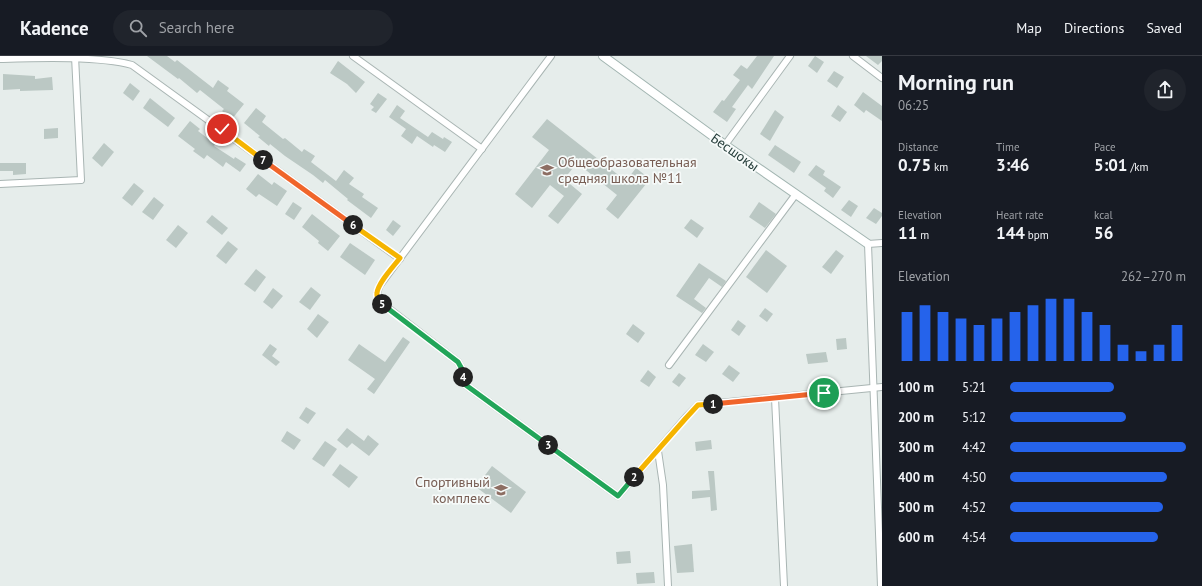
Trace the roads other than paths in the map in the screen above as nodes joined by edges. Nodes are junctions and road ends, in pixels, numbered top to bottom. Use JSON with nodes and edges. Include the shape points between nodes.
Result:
{"nodes":[{"id":1,"x":75,"y":56,"type":"edge"},
{"id":2,"x":353,"y":56,"type":"edge"},
{"id":3,"x":551,"y":56,"type":"edge"},
{"id":4,"x":603,"y":56,"type":"edge"},
{"id":5,"x":790,"y":56,"type":"edge"},
{"id":6,"x":853,"y":56,"type":"edge"},
{"id":7,"x":0,"y":59,"type":"edge"},
{"id":8,"x":614,"y":59,"type":"edge"},
{"id":9,"x":882,"y":78,"type":"edge"},
{"id":10,"x":725,"y":145,"type":"junction"},
{"id":11,"x":482,"y":149,"type":"junction"},
{"id":12,"x":0,"y":184,"type":"edge"},
{"id":13,"x":796,"y":194,"type":"junction"},
{"id":14,"x":882,"y":243,"type":"edge"},
{"id":15,"x":868,"y":244,"type":"junction"},
{"id":16,"x":400,"y":258,"type":"junction"},
{"id":17,"x":669,"y":365,"type":"dead end"},
{"id":18,"x":873,"y":388,"type":"junction"},
{"id":19,"x":882,"y":388,"type":"edge"},
{"id":20,"x":775,"y":398,"type":"junction"},
{"id":21,"x":658,"y":451,"type":"junction"},
{"id":22,"x":880,"y":524,"type":"edge"},
{"id":23,"x":668,"y":586,"type":"edge"},
{"id":24,"x":784,"y":586,"type":"edge"},
{"id":25,"x":881,"y":586,"type":"edge"}],
"edges":[{"from":1,"to":7,"type":"street"},
{"from":1,"to":12,"type":"street","via":[[81,180]]},
{"from":1,"to":16,"type":"street","via":[[112,58],[132,65]]},
{"from":2,"to":11,"type":"street"},
{"from":3,"to":11,"type":"street"},
{"from":4,"to":8,"type":"street","name":"Бесшокы"},
{"from":5,"to":10,"type":"street"},
{"from":6,"to":9,"type":"street"},
{"from":8,"to":10,"type":"street","name":"Бесшокы"},
{"from":10,"to":13,"type":"street","name":"Бесшокы"},
{"from":11,"to":16,"type":"street"},
{"from":13,"to":15,"type":"street","name":"Бесшокы"},
{"from":13,"to":17,"type":"street"},
{"from":14,"to":15,"type":"street"},
{"from":15,"to":18,"type":"street"},
{"from":16,"to":21,"type":"street","via":[[380,285],[378,299],[458,362],[463,371],[463,383],[618,496]]},
{"from":18,"to":19,"type":"street"},
{"from":18,"to":20,"type":"street"},
{"from":18,"to":22,"type":"street"},
{"from":20,"to":21,"type":"street","via":[[698,405]]},
{"from":20,"to":24,"type":"street"},
{"from":21,"to":23,"type":"street","via":[[663,485]]},
{"from":22,"to":25,"type":"street"}]}
